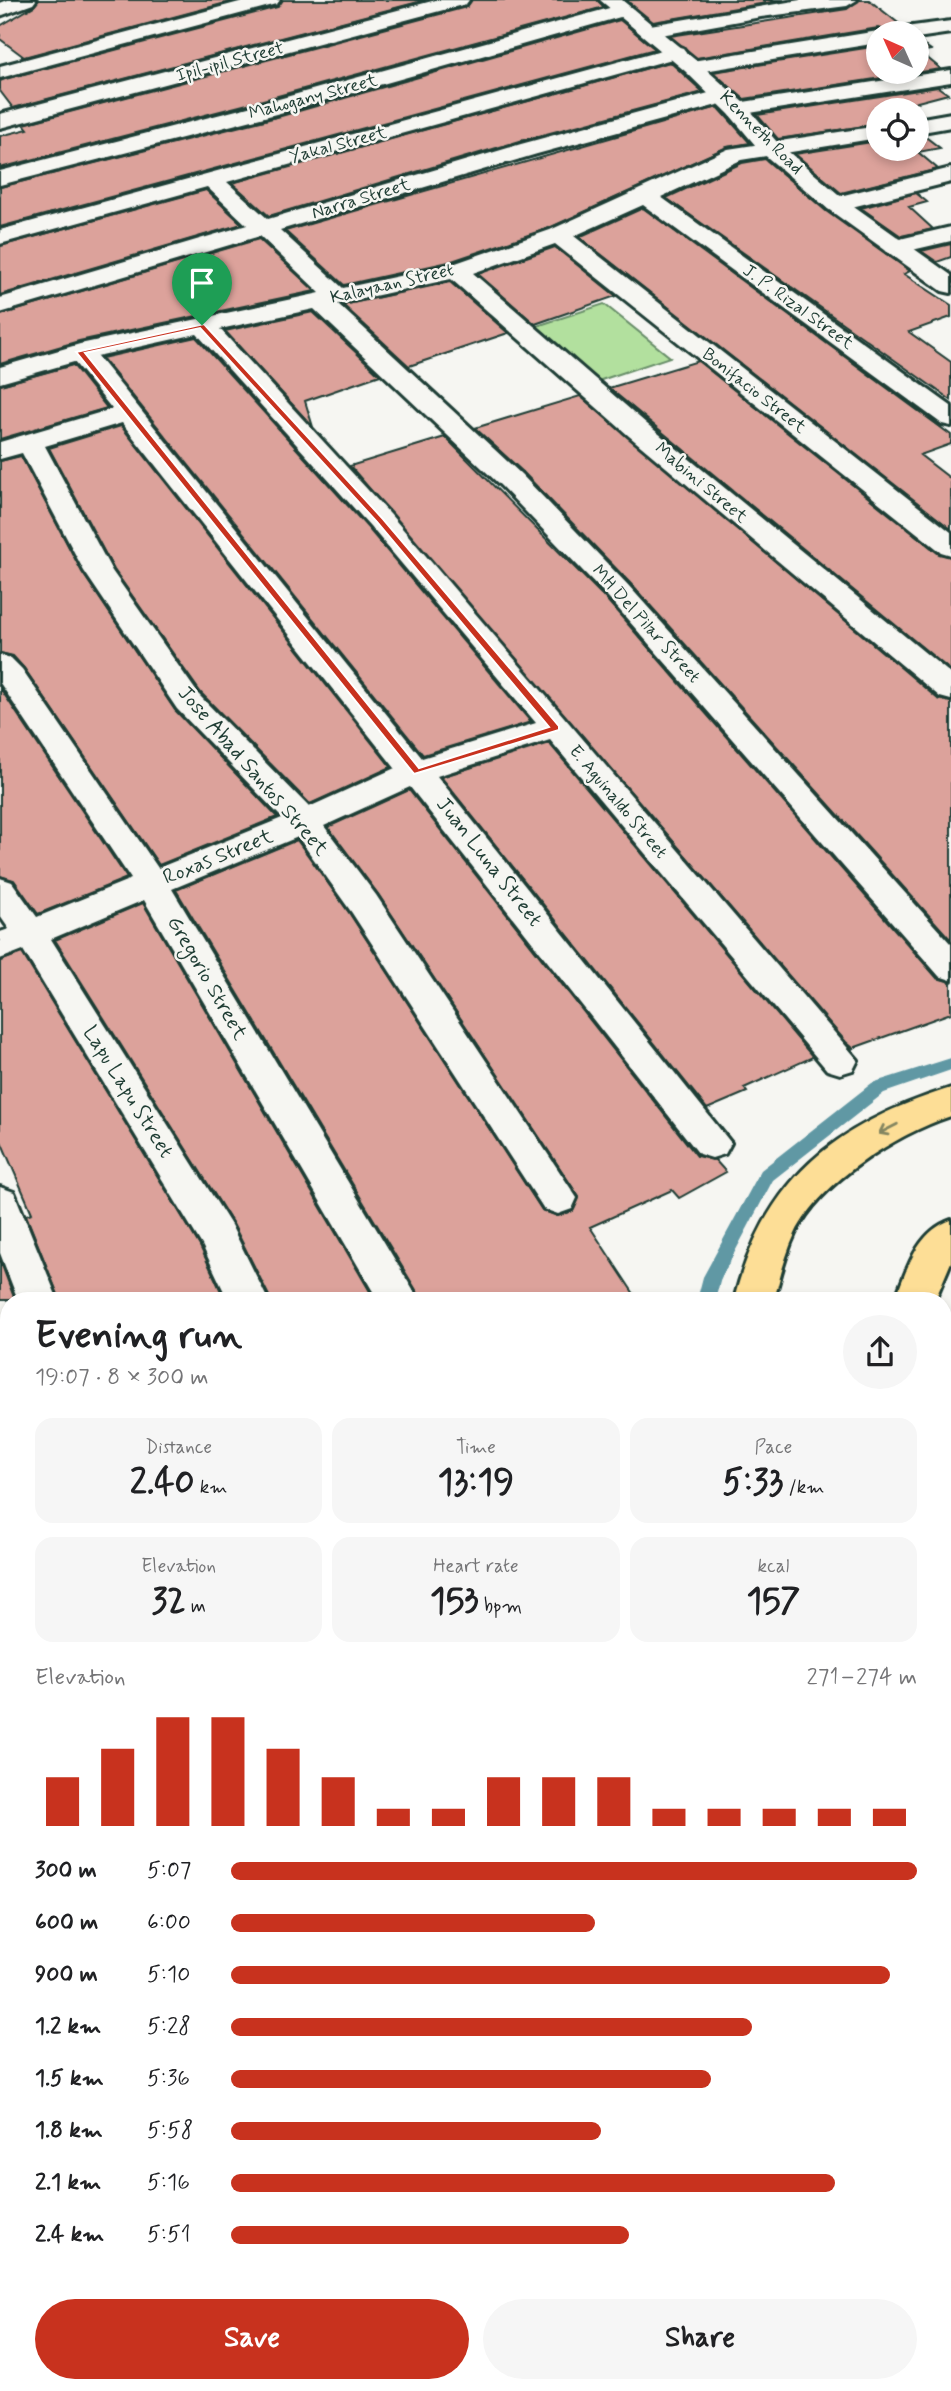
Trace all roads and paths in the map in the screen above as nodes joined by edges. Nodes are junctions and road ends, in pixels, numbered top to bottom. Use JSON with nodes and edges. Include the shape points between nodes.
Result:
{"nodes":[{"id":1,"x":26,"y":0,"type":"edge"},
{"id":2,"x":270,"y":0,"type":"edge"},
{"id":3,"x":459,"y":0,"type":"edge"},
{"id":4,"x":847,"y":0,"type":"edge"},
{"id":5,"x":617,"y":5,"type":"edge"},
{"id":6,"x":0,"y":10,"type":"edge"},
{"id":7,"x":951,"y":27,"type":"edge"},
{"id":8,"x":929,"y":30,"type":"edge"},
{"id":9,"x":650,"y":31,"type":"junction"},
{"id":10,"x":866,"y":38,"type":"edge"},
{"id":11,"x":684,"y":59,"type":"junction"},
{"id":12,"x":0,"y":72,"type":"edge"},
{"id":13,"x":951,"y":76,"type":"edge"},
{"id":14,"x":731,"y":102,"type":"junction"},
{"id":15,"x":951,"y":120,"type":"edge"},
{"id":16,"x":0,"y":121,"type":"edge"},
{"id":17,"x":929,"y":124,"type":"edge"},
{"id":18,"x":866,"y":134,"type":"edge"},
{"id":19,"x":769,"y":147,"type":"junction"},
{"id":20,"x":951,"y":175,"type":"edge"},
{"id":21,"x":0,"y":178,"type":"edge"},
{"id":22,"x":212,"y":180,"type":"junction"},
{"id":23,"x":645,"y":196,"type":"junction"},
{"id":24,"x":836,"y":204,"type":"junction"},
{"id":25,"x":265,"y":229,"type":"junction"},
{"id":26,"x":951,"y":234,"type":"edge"},
{"id":27,"x":558,"y":235,"type":"junction"},
{"id":28,"x":0,"y":237,"type":"edge"},
{"id":29,"x":895,"y":247,"type":"junction"},
{"id":30,"x":456,"y":271,"type":"junction"},
{"id":31,"x":951,"y":286,"type":"edge"},
{"id":32,"x":329,"y":299,"type":"junction"},
{"id":33,"x":0,"y":306,"type":"edge"},
{"id":34,"x":202,"y":325,"type":"junction"},
{"id":35,"x":80,"y":352,"type":"junction"},
{"id":36,"x":0,"y":375,"type":"edge"},
{"id":37,"x":126,"y":413,"type":"junction"},
{"id":38,"x":951,"y":418,"type":"edge"},
{"id":39,"x":29,"y":441,"type":"junction"},
{"id":40,"x":0,"y":451,"type":"edge"},
{"id":41,"x":951,"y":546,"type":"edge"},
{"id":42,"x":0,"y":665,"type":"edge"},
{"id":43,"x":951,"y":690,"type":"edge"},
{"id":44,"x":555,"y":728,"type":"junction"},
{"id":45,"x":417,"y":771,"type":"junction"},
{"id":46,"x":304,"y":822,"type":"junction"},
{"id":47,"x":151,"y":884,"type":"junction"},
{"id":48,"x":0,"y":890,"type":"edge"},
{"id":49,"x":15,"y":939,"type":"edge"},
{"id":50,"x":951,"y":967,"type":"edge"},
{"id":51,"x":839,"y":1060,"type":"dead end"},
{"id":52,"x":951,"y":1102,"type":"edge"},
{"id":53,"x":712,"y":1143,"type":"dead end"},
{"id":54,"x":558,"y":1198,"type":"dead end"},
{"id":55,"x":0,"y":1203,"type":"edge"},
{"id":56,"x":951,"y":1236,"type":"edge"},
{"id":57,"x":35,"y":1292,"type":"edge"},
{"id":58,"x":244,"y":1292,"type":"edge"},
{"id":59,"x":394,"y":1292,"type":"edge"},
{"id":60,"x":756,"y":1292,"type":"edge"},
{"id":61,"x":918,"y":1292,"type":"edge"}],
"edges":[{"from":1,"to":6,"type":"street"},
{"from":2,"to":12,"type":"street"},
{"from":3,"to":16,"type":"street","name":"Ipil-ipil Street"},
{"from":4,"to":9,"type":"street"},
{"from":5,"to":9,"type":"street","name":"Kenneth Road"},
{"from":5,"to":21,"type":"street","name":"Mahogany Street","via":[[285,104]]},
{"from":7,"to":8,"type":"street"},
{"from":9,"to":11,"type":"street","name":"Kenneth Road"},
{"from":10,"to":11,"type":"street","name":"Yakal Street"},
{"from":11,"to":14,"type":"street","name":"Kenneth Road"},
{"from":11,"to":22,"type":"street","name":"Yakal Street"},
{"from":13,"to":14,"type":"street","name":"Narra Street"},
{"from":14,"to":19,"type":"street","name":"Kenneth Road"},
{"from":14,"to":25,"type":"street","name":"Narra Street","via":[[529,149]]},
{"from":15,"to":17,"type":"street"},
{"from":18,"to":19,"type":"street","name":"Kalayaan Street"},
{"from":19,"to":23,"type":"street","name":"Kalayaan Street","via":[[736,154]]},
{"from":19,"to":24,"type":"street","name":"Kenneth Road"},
{"from":20,"to":24,"type":"street"},
{"from":22,"to":25,"type":"street","name":"MH Del Pilar Street"},
{"from":22,"to":28,"type":"street","name":"Yakal Street"},
{"from":23,"to":27,"type":"street","name":"Kalayaan Street"},
{"from":23,"to":38,"type":"street","name":"J. P. Rizal Street"},
{"from":24,"to":29,"type":"street","name":"Kenneth Road"},
{"from":25,"to":32,"type":"street","name":"MH Del Pilar Street"},
{"from":25,"to":33,"type":"street","name":"Narra Street"},
{"from":26,"to":29,"type":"street"},
{"from":27,"to":30,"type":"street","name":"Kalayaan Street"},
{"from":27,"to":41,"type":"street","name":"Bonifacio Street"},
{"from":29,"to":31,"type":"street","name":"Kenneth Road"},
{"from":30,"to":32,"type":"street","name":"Kalayaan Street"},
{"from":30,"to":43,"type":"street","name":"Mabini Street","via":[[648,439]]},
{"from":32,"to":34,"type":"street","name":"Kalayaan Street"},
{"from":32,"to":50,"type":"street","name":"MH Del Pilar Street","via":[[618,591]]},
{"from":34,"to":35,"type":"street","name":"Kalayaan Street"},
{"from":34,"to":44,"type":"street","name":"E. Aguinaldo Street","via":[[380,520]]},
{"from":35,"to":36,"type":"street","name":"Kalayaan Street"},
{"from":35,"to":37,"type":"street","name":"Juan Luna Street"},
{"from":37,"to":39,"type":"street"},
{"from":37,"to":45,"type":"street","name":"Juan Luna Street"},
{"from":39,"to":40,"type":"street"},
{"from":39,"to":46,"type":"street","name":"Jose Abad Santos Street","via":[[98,570],[188,702]]},
{"from":42,"to":47,"type":"street","name":"Gregorio Street"},
{"from":44,"to":45,"type":"street","name":"Roxas Street"},
{"from":44,"to":51,"type":"street","name":"E. Aguinaldo Street"},
{"from":45,"to":46,"type":"street","name":"Roxas Street"},
{"from":45,"to":53,"type":"street","name":"Juan Luna Street"},
{"from":46,"to":47,"type":"street","name":"Roxas Street"},
{"from":46,"to":54,"type":"street","name":"Jose Abad Santos Street","via":[[364,904]]},
{"from":47,"to":49,"type":"street","name":"Roxas Street"},
{"from":47,"to":59,"type":"street","name":"Gregorio Street"},
{"from":48,"to":49,"type":"street","name":"Lapu Lapu Street"},
{"from":49,"to":58,"type":"street","name":"Lapu Lapu Street","via":[[217,1236]]},
{"from":52,"to":60,"type":"main road","one_way":true,"via":[[883,1130],[833,1165],[786,1215],[765,1259]]},
{"from":55,"to":57,"type":"street"},
{"from":56,"to":61,"type":"main road","via":[[937,1248]]}]}
